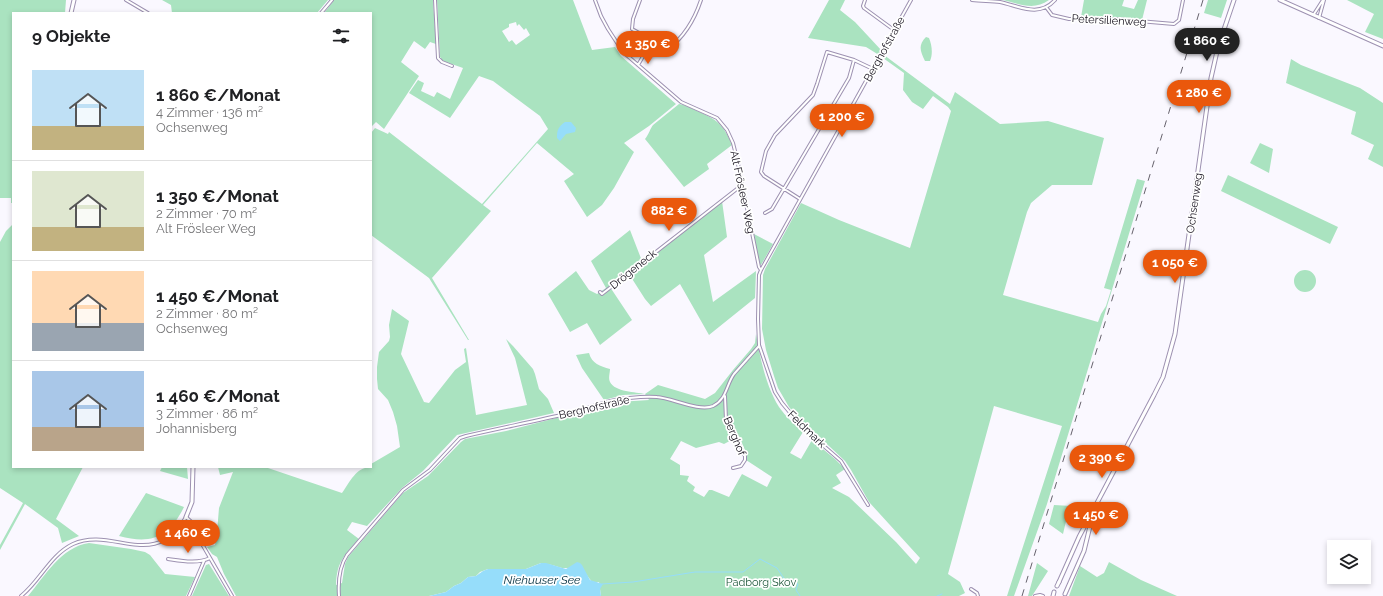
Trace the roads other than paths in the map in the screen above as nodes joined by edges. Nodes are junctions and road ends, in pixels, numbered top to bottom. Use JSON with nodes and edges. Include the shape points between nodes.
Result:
{"nodes":[{"id":1,"x":74,"y":0,"type":"edge"},
{"id":2,"x":126,"y":0,"type":"edge"},
{"id":3,"x":332,"y":0,"type":"edge"},
{"id":4,"x":435,"y":0,"type":"edge"},
{"id":5,"x":595,"y":0,"type":"edge"},
{"id":6,"x":640,"y":0,"type":"edge"},
{"id":7,"x":701,"y":0,"type":"edge"},
{"id":8,"x":865,"y":0,"type":"edge"},
{"id":9,"x":911,"y":0,"type":"edge"},
{"id":10,"x":972,"y":0,"type":"edge"},
{"id":11,"x":1055,"y":0,"type":"edge"},
{"id":12,"x":1183,"y":0,"type":"edge"},
{"id":13,"x":1234,"y":0,"type":"edge"},
{"id":14,"x":1280,"y":0,"type":"edge"},
{"id":15,"x":1323,"y":0,"type":"edge"},
{"id":16,"x":1046,"y":7,"type":"junction"},
{"id":17,"x":71,"y":12,"type":"edge"},
{"id":18,"x":146,"y":12,"type":"edge"},
{"id":19,"x":322,"y":12,"type":"edge"},
{"id":20,"x":1314,"y":15,"type":"junction"},
{"id":21,"x":1319,"y":18,"type":"junction"},
{"id":22,"x":894,"y":30,"type":"junction"},
{"id":23,"x":652,"y":41,"type":"junction"},
{"id":24,"x":1383,"y":46,"type":"edge"},
{"id":25,"x":854,"y":60,"type":"junction"},
{"id":26,"x":638,"y":65,"type":"junction"},
{"id":27,"x":452,"y":66,"type":"dead end"},
{"id":28,"x":873,"y":69,"type":"junction"},
{"id":29,"x":742,"y":185,"type":"junction"},
{"id":30,"x":784,"y":189,"type":"junction"},
{"id":31,"x":800,"y":199,"type":"junction"},
{"id":32,"x":765,"y":213,"type":"dead end"},
{"id":33,"x":761,"y":270,"type":"junction"},
{"id":34,"x":600,"y":292,"type":"dead end"},
{"id":35,"x":760,"y":345,"type":"junction"},
{"id":36,"x":725,"y":396,"type":"junction"},
{"id":37,"x":193,"y":468,"type":"edge"},
{"id":38,"x":733,"y":468,"type":"dead end"},
{"id":39,"x":868,"y":505,"type":"dead end"},
{"id":40,"x":1093,"y":510,"type":"junction"},
{"id":41,"x":186,"y":517,"type":"junction"},
{"id":42,"x":210,"y":558,"type":"junction"},
{"id":43,"x":168,"y":559,"type":"dead end"},
{"id":44,"x":204,"y":561,"type":"junction"},
{"id":45,"x":1057,"y":586,"type":"dead end"},
{"id":46,"x":971,"y":589,"type":"dead end"},
{"id":47,"x":1064,"y":595,"type":"edge"},
{"id":48,"x":21,"y":596,"type":"edge"},
{"id":49,"x":189,"y":596,"type":"edge"},
{"id":50,"x":232,"y":596,"type":"edge"},
{"id":51,"x":339,"y":596,"type":"edge"},
{"id":52,"x":978,"y":596,"type":"edge"},
{"id":53,"x":1035,"y":596,"type":"edge"},
{"id":54,"x":1043,"y":596,"type":"edge"}],
"edges":[{"from":1,"to":17,"type":"main road"},
{"from":2,"to":18,"type":"street"},
{"from":3,"to":19,"type":"street"},
{"from":4,"to":27,"type":"street","via":[[438,58]]},
{"from":5,"to":26,"type":"street","name":"Alt Frösleer Weg","via":[[601,16],[623,52]]},
{"from":6,"to":23,"type":"street","via":[[632,29]]},
{"from":7,"to":23,"type":"street","via":[[691,23],[669,49]]},
{"from":8,"to":22,"type":"street","via":[[862,6]]},
{"from":9,"to":22,"type":"street","name":"Berghofstraße"},
{"from":10,"to":16,"type":"street","via":[[999,2],[1028,10]]},
{"from":11,"to":16,"type":"street"},
{"from":12,"to":16,"type":"street","name":"Petersilienweg","via":[[1179,20],[1174,24],[1115,18],[1069,19],[1052,15]]},
{"from":13,"to":40,"type":"main road","name":"Ochsenweg","via":[[1218,47],[1211,78],[1172,350],[1163,377]]},
{"from":14,"to":20,"type":"main road"},
{"from":15,"to":20,"type":"street"},
{"from":15,"to":21,"type":"street"},
{"from":20,"to":21,"type":"main road"},
{"from":21,"to":24,"type":"main road"},
{"from":22,"to":28,"type":"street","name":"Berghofstraße"},
{"from":23,"to":26,"type":"street"},
{"from":25,"to":28,"type":"street"},
{"from":25,"to":30,"type":"street","via":[[849,78]]},
{"from":25,"to":30,"type":"street","via":[[826,53],[818,84],[812,95],[775,135],[766,151],[761,172]]},
{"from":26,"to":29,"type":"street","name":"Alt Frösleer Weg","via":[[681,102],[712,115],[723,124],[733,143]]},
{"from":28,"to":31,"type":"street","name":"Berghofstraße"},
{"from":29,"to":33,"type":"street","name":"Alt Frösleer Weg"},
{"from":29,"to":34,"type":"street","name":"Drögeneck","via":[[602,294]]},
{"from":30,"to":31,"type":"street"},
{"from":30,"to":32,"type":"street","via":[[772,209]]},
{"from":31,"to":33,"type":"street","name":"Berghofstraße"},
{"from":33,"to":35,"type":"street","name":"Berghofstraße","via":[[758,292]]},
{"from":35,"to":36,"type":"street","via":[[731,378]]},
{"from":35,"to":39,"type":"street","name":"Feldmark","via":[[775,392],[782,403],[802,427],[841,461]]},
{"from":36,"to":38,"type":"street","name":"Berghof","via":[[726,420],[745,456],[741,466]]},
{"from":36,"to":51,"type":"street","name":"Berghofstraße","via":[[714,406],[706,407],[656,397],[627,398],[460,438],[430,470],[402,490],[347,555],[341,566]]},
{"from":37,"to":41,"type":"main road","via":[[192,502]]},
{"from":40,"to":45,"type":"main road","name":"Ochsenweg"},
{"from":40,"to":47,"type":"main road","name":"Ochsenweg","via":[[1084,551]]},
{"from":41,"to":42,"type":"street","via":[[197,527]]},
{"from":41,"to":48,"type":"street","via":[[174,532],[154,543],[134,545],[94,539],[72,545],[54,559]]},
{"from":42,"to":44,"type":"street"},
{"from":42,"to":50,"type":"street"},
{"from":43,"to":44,"type":"street"},
{"from":44,"to":49,"type":"street"},
{"from":46,"to":52,"type":"street"},
{"from":53,"to":54,"type":"street"}]}
